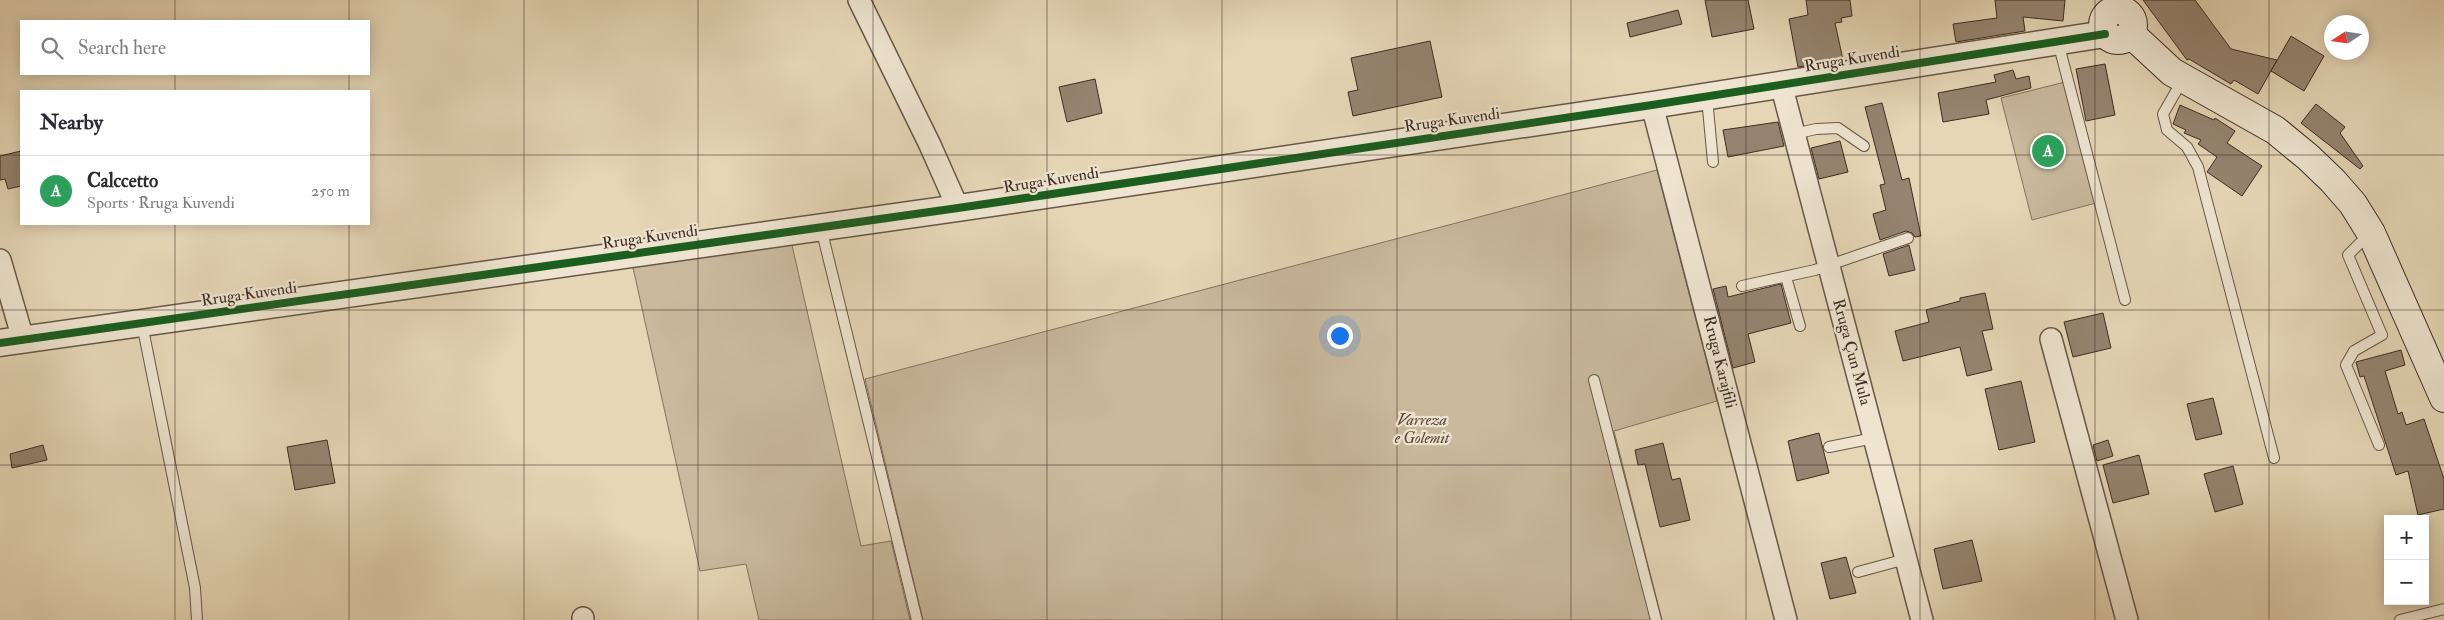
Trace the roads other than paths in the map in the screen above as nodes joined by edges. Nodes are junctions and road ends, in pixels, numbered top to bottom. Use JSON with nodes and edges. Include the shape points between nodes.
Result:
{"nodes":[{"id":1,"x":859,"y":0,"type":"edge"},
{"id":2,"x":2112,"y":20,"type":"edge"},
{"id":3,"x":2058,"y":41,"type":"junction"},
{"id":4,"x":2183,"y":78,"type":"junction"},
{"id":5,"x":1780,"y":84,"type":"junction"},
{"id":6,"x":1706,"y":96,"type":"junction"},
{"id":7,"x":1652,"y":105,"type":"junction"},
{"id":8,"x":1794,"y":134,"type":"junction"},
{"id":9,"x":1864,"y":146,"type":"dead end"},
{"id":10,"x":1713,"y":162,"type":"dead end"},
{"id":11,"x":958,"y":208,"type":"junction"},
{"id":12,"x":820,"y":228,"type":"junction"},
{"id":13,"x":2371,"y":233,"type":"junction"},
{"id":14,"x":1908,"y":238,"type":"dead end"},
{"id":15,"x":0,"y":260,"type":"edge"},
{"id":16,"x":1828,"y":264,"type":"junction"},
{"id":17,"x":1786,"y":276,"type":"junction"},
{"id":18,"x":1742,"y":286,"type":"dead end"},
{"id":19,"x":2125,"y":300,"type":"dead end"},
{"id":20,"x":142,"y":323,"type":"junction"},
{"id":21,"x":1800,"y":326,"type":"dead end"},
{"id":22,"x":2051,"y":339,"type":"dead end"},
{"id":23,"x":11,"y":341,"type":"edge"},
{"id":24,"x":1594,"y":380,"type":"dead end"},
{"id":25,"x":2444,"y":398,"type":"edge"},
{"id":26,"x":1874,"y":438,"type":"junction"},
{"id":27,"x":2379,"y":446,"type":"dead end"},
{"id":28,"x":1829,"y":448,"type":"dead end"},
{"id":29,"x":2274,"y":458,"type":"dead end"},
{"id":30,"x":1906,"y":559,"type":"junction"},
{"id":31,"x":1858,"y":572,"type":"dead end"},
{"id":32,"x":2444,"y":609,"type":"edge"},
{"id":33,"x":197,"y":620,"type":"edge"},
{"id":34,"x":917,"y":620,"type":"edge"},
{"id":35,"x":1656,"y":620,"type":"edge"},
{"id":36,"x":1786,"y":620,"type":"edge"},
{"id":37,"x":1922,"y":620,"type":"edge"},
{"id":38,"x":2127,"y":620,"type":"edge"},
{"id":39,"x":2400,"y":620,"type":"edge"}],
"edges":[{"from":1,"to":11,"type":"street"},
{"from":2,"to":3,"type":"street","name":"Rruga Kuvendi"},
{"from":2,"to":4,"type":"main road"},
{"from":3,"to":5,"type":"street","name":"Rruga Kuvendi"},
{"from":3,"to":19,"type":"lane"},
{"from":4,"to":13,"type":"main road","via":[[2276,130],[2302,151],[2353,204]]},
{"from":4,"to":29,"type":"lane","via":[[2164,114],[2167,130],[2187,147],[2198,167]]},
{"from":5,"to":6,"type":"street","name":"Rruga Kuvendi"},
{"from":5,"to":8,"type":"street","name":"Rruga Çun Mula"},
{"from":6,"to":7,"type":"street","name":"Rruga Kuvendi"},
{"from":6,"to":10,"type":"lane"},
{"from":7,"to":11,"type":"street","name":"Rruga Kuvendi"},
{"from":7,"to":36,"type":"street","name":"Rruga Karajfili"},
{"from":8,"to":9,"type":"lane","via":[[1838,128]]},
{"from":8,"to":16,"type":"street","name":"Rruga Çun Mula"},
{"from":11,"to":12,"type":"street","name":"Rruga Kuvendi"},
{"from":12,"to":20,"type":"street","name":"Rruga Kuvendi"},
{"from":12,"to":34,"type":"lane"},
{"from":13,"to":25,"type":"main road"},
{"from":13,"to":27,"type":"lane","via":[[2348,255],[2382,335],[2354,351],[2346,365]]},
{"from":14,"to":16,"type":"lane"},
{"from":15,"to":23,"type":"street"},
{"from":16,"to":17,"type":"lane"},
{"from":16,"to":26,"type":"street","name":"Rruga Çun Mula"},
{"from":17,"to":18,"type":"lane"},
{"from":17,"to":21,"type":"lane"},
{"from":20,"to":23,"type":"street","name":"Rruga Kuvendi"},
{"from":20,"to":33,"type":"lane","via":[[195,588]]},
{"from":22,"to":38,"type":"street"},
{"from":24,"to":35,"type":"lane"},
{"from":26,"to":28,"type":"lane"},
{"from":26,"to":30,"type":"street","name":"Rruga Çun Mula"},
{"from":30,"to":31,"type":"lane"},
{"from":30,"to":37,"type":"street","name":"Rruga Çun Mula"},
{"from":32,"to":39,"type":"lane"}]}
